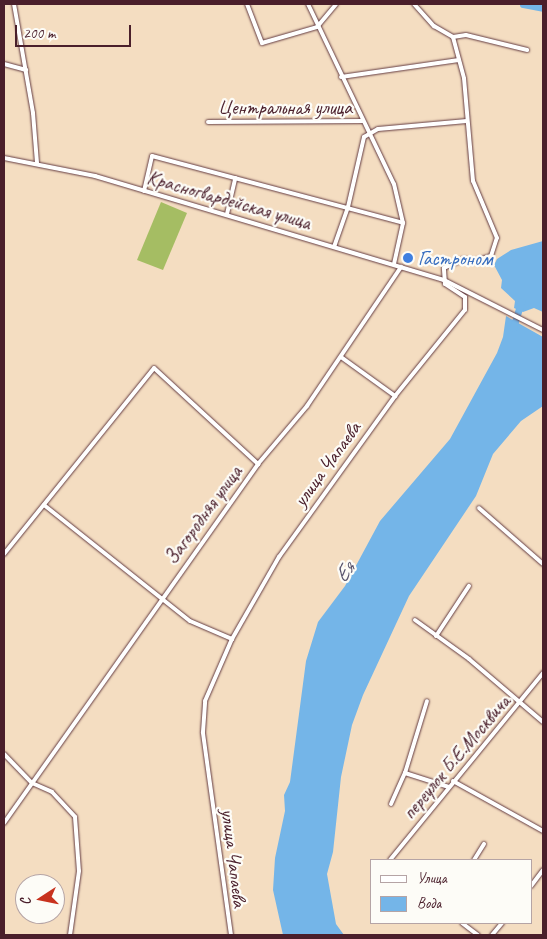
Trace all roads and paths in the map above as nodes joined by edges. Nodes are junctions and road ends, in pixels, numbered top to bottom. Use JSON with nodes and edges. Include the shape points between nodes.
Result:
{"nodes":[{"id":1,"x":14,"y":4,"type":"edge"},
{"id":2,"x":247,"y":4,"type":"edge"},
{"id":3,"x":308,"y":4,"type":"edge"},
{"id":4,"x":336,"y":4,"type":"edge"},
{"id":5,"x":414,"y":4,"type":"edge"},
{"id":6,"x":317,"y":27,"type":"junction"},
{"id":7,"x":453,"y":37,"type":"junction"},
{"id":8,"x":527,"y":50,"type":"dead end"},
{"id":9,"x":460,"y":60,"type":"junction"},
{"id":10,"x":4,"y":64,"type":"edge"},
{"id":11,"x":26,"y":70,"type":"junction"},
{"id":12,"x":341,"y":77,"type":"junction"},
{"id":13,"x":468,"y":120,"type":"junction"},
{"id":14,"x":363,"y":121,"type":"junction"},
{"id":15,"x":208,"y":122,"type":"dead end"},
{"id":16,"x":370,"y":133,"type":"junction"},
{"id":17,"x":4,"y":158,"type":"edge"},
{"id":18,"x":37,"y":163,"type":"junction"},
{"id":19,"x":235,"y":178,"type":"junction"},
{"id":20,"x":144,"y":191,"type":"junction"},
{"id":21,"x":348,"y":207,"type":"junction"},
{"id":22,"x":227,"y":214,"type":"junction"},
{"id":23,"x":404,"y":223,"type":"junction"},
{"id":24,"x":334,"y":247,"type":"junction"},
{"id":25,"x":394,"y":264,"type":"junction"},
{"id":26,"x":401,"y":267,"type":"junction"},
{"id":27,"x":444,"y":280,"type":"junction"},
{"id":28,"x":543,"y":330,"type":"edge"},
{"id":29,"x":341,"y":357,"type":"junction"},
{"id":30,"x":395,"y":396,"type":"junction"},
{"id":31,"x":258,"y":464,"type":"junction"},
{"id":32,"x":44,"y":505,"type":"junction"},
{"id":33,"x":479,"y":508,"type":"dead end"},
{"id":34,"x":4,"y":554,"type":"edge"},
{"id":35,"x":543,"y":564,"type":"edge"},
{"id":36,"x":469,"y":586,"type":"dead end"},
{"id":37,"x":161,"y":598,"type":"junction"},
{"id":38,"x":415,"y":620,"type":"dead end"},
{"id":39,"x":436,"y":636,"type":"junction"},
{"id":40,"x":232,"y":639,"type":"junction"},
{"id":41,"x":543,"y":673,"type":"edge"},
{"id":42,"x":427,"y":701,"type":"dead end"},
{"id":43,"x":522,"y":702,"type":"junction"},
{"id":44,"x":543,"y":722,"type":"edge"},
{"id":45,"x":4,"y":754,"type":"edge"},
{"id":46,"x":405,"y":773,"type":"junction"},
{"id":47,"x":453,"y":782,"type":"junction"},
{"id":48,"x":32,"y":783,"type":"junction"},
{"id":49,"x":449,"y":787,"type":"junction"},
{"id":50,"x":391,"y":804,"type":"dead end"},
{"id":51,"x":4,"y":823,"type":"edge"},
{"id":52,"x":543,"y":831,"type":"edge"},
{"id":53,"x":484,"y":844,"type":"dead end"},
{"id":54,"x":391,"y":859,"type":"edge"},
{"id":55,"x":475,"y":859,"type":"edge"},
{"id":56,"x":543,"y":870,"type":"edge"},
{"id":57,"x":532,"y":885,"type":"edge"},
{"id":58,"x":463,"y":924,"type":"edge"},
{"id":59,"x":501,"y":924,"type":"edge"},
{"id":60,"x":70,"y":935,"type":"edge"},
{"id":61,"x":231,"y":935,"type":"edge"},
{"id":62,"x":478,"y":935,"type":"edge"},
{"id":63,"x":492,"y":935,"type":"edge"}],
"edges":[{"from":1,"to":11,"type":"street"},
{"from":2,"to":6,"type":"street","via":[[262,44]]},
{"from":3,"to":6,"type":"street","name":"Центральная улица"},
{"from":4,"to":6,"type":"street"},
{"from":5,"to":7,"type":"street","via":[[434,26]]},
{"from":6,"to":12,"type":"street","name":"Центральная улица"},
{"from":7,"to":8,"type":"street","via":[[466,35]]},
{"from":7,"to":9,"type":"street"},
{"from":9,"to":12,"type":"street"},
{"from":9,"to":13,"type":"street"},
{"from":10,"to":11,"type":"street"},
{"from":11,"to":18,"type":"street"},
{"from":12,"to":14,"type":"street","name":"Центральная улица"},
{"from":13,"to":16,"type":"street","via":[[378,129]]},
{"from":13,"to":27,"type":"street","via":[[473,181],[497,238],[491,256],[475,261],[463,259],[444,268]]},
{"from":14,"to":15,"type":"street","name":"Центральная улица"},
{"from":14,"to":16,"type":"street","name":"Центральная улица"},
{"from":16,"to":21,"type":"street","name":"Центральная улица","via":[[364,137]]},
{"from":16,"to":23,"type":"street","name":"Центральная улица","via":[[394,184]]},
{"from":17,"to":18,"type":"street","name":"Красногвардейская улица"},
{"from":18,"to":20,"type":"street","name":"Красногвардейская улица"},
{"from":19,"to":20,"type":"street","name":"Красногвардейская улица","via":[[152,156]]},
{"from":19,"to":21,"type":"street","name":"Красногвардейская улица"},
{"from":19,"to":22,"type":"street"},
{"from":20,"to":22,"type":"street","name":"Красногвардейская улица"},
{"from":21,"to":23,"type":"street","name":"Красногвардейская улица"},
{"from":21,"to":24,"type":"street","name":"Центральная улица"},
{"from":22,"to":24,"type":"street","name":"Красногвардейская улица"},
{"from":23,"to":25,"type":"street","name":"Центральная улица"},
{"from":24,"to":25,"type":"street","name":"Красногвардейская улица"},
{"from":25,"to":26,"type":"street","name":"Красногвардейская улица"},
{"from":26,"to":27,"type":"street","name":"Красногвардейская улица"},
{"from":26,"to":29,"type":"street","name":"Загородняя улица"},
{"from":27,"to":28,"type":"street","name":"Красногвардейская улица"},
{"from":27,"to":30,"type":"street","name":"улица Чапаева","via":[[448,288],[465,297],[468,303],[461,317]]},
{"from":29,"to":30,"type":"street"},
{"from":29,"to":31,"type":"street","name":"Загородняя улица","via":[[307,406]]},
{"from":30,"to":40,"type":"street","name":"улица Чапаева","via":[[279,557]]},
{"from":31,"to":32,"type":"street","via":[[154,368]]},
{"from":31,"to":37,"type":"street","name":"Загородняя улица"},
{"from":32,"to":34,"type":"street"},
{"from":32,"to":37,"type":"street"},
{"from":33,"to":35,"type":"street"},
{"from":36,"to":39,"type":"street"},
{"from":37,"to":40,"type":"street","via":[[199,626]]},
{"from":37,"to":48,"type":"street","name":"Загородняя улица"},
{"from":38,"to":39,"type":"street"},
{"from":39,"to":43,"type":"street"},
{"from":40,"to":61,"type":"street","name":"улица Чапаева","via":[[203,717],[223,895]]},
{"from":41,"to":43,"type":"street","name":"переулок Б.Е.Москвича"},
{"from":42,"to":46,"type":"street"},
{"from":43,"to":44,"type":"street"},
{"from":43,"to":47,"type":"street","name":"переулок Б.Е.Москвича"},
{"from":45,"to":48,"type":"street"},
{"from":46,"to":49,"type":"street"},
{"from":46,"to":50,"type":"street"},
{"from":47,"to":49,"type":"street","name":"переулок Б.Е.Москвича"},
{"from":47,"to":52,"type":"street"},
{"from":48,"to":51,"type":"street","name":"Загородняя улица"},
{"from":48,"to":60,"type":"street","via":[[56,796],[71,811],[77,825],[79,871]]},
{"from":49,"to":54,"type":"street","name":"переулок Б.Е.Москвича"},
{"from":53,"to":55,"type":"street"},
{"from":56,"to":57,"type":"street"},
{"from":58,"to":62,"type":"street"},
{"from":59,"to":63,"type":"street"}]}
